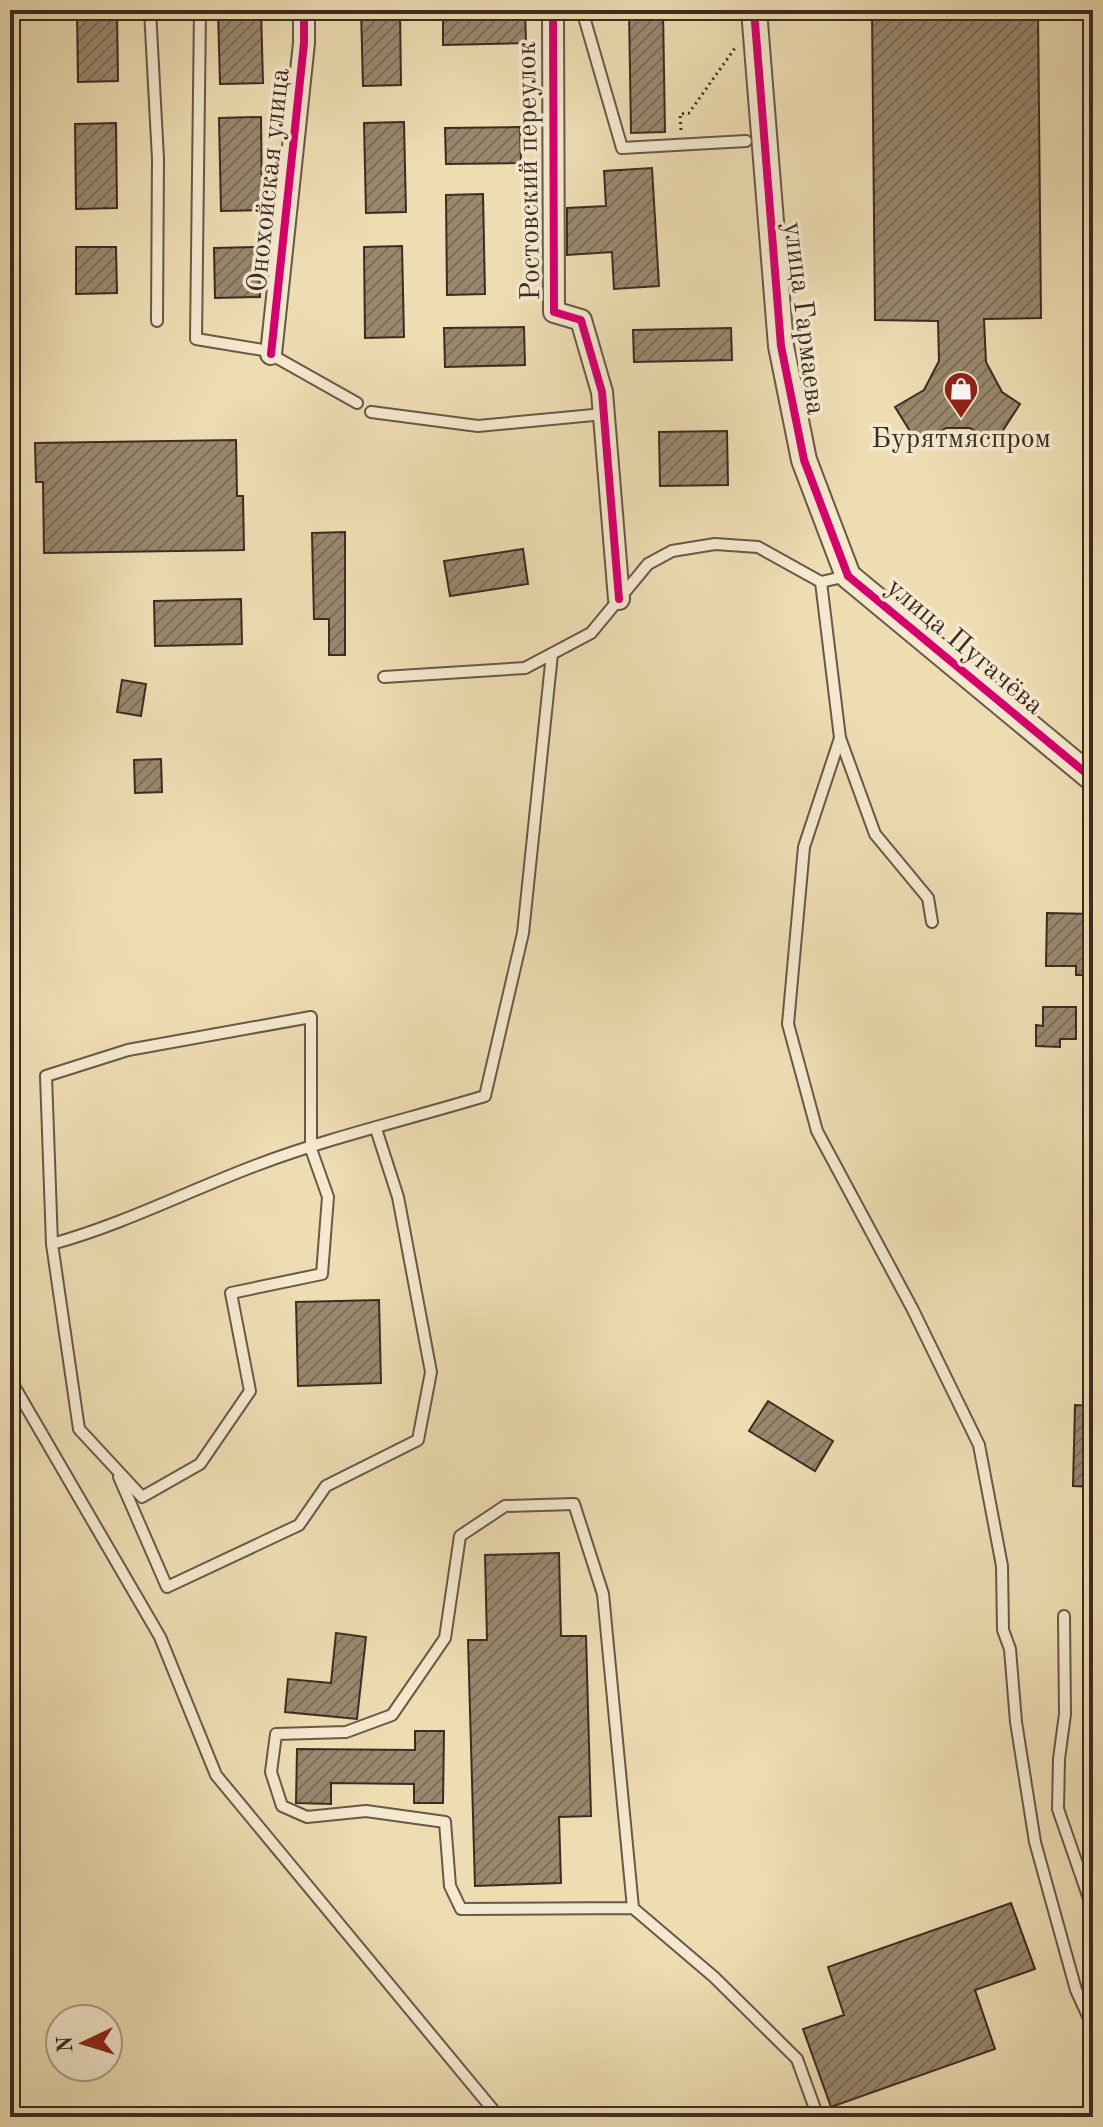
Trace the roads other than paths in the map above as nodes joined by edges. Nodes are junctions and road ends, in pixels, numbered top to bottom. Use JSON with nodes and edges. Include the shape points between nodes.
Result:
{"nodes":[{"id":1,"x":150,"y":10,"type":"edge"},
{"id":2,"x":200,"y":10,"type":"edge"},
{"id":3,"x":304,"y":10,"type":"edge"},
{"id":4,"x":553,"y":10,"type":"edge"},
{"id":5,"x":582,"y":10,"type":"edge"},
{"id":6,"x":754,"y":10,"type":"edge"},
{"id":7,"x":746,"y":141,"type":"dead end"},
{"id":8,"x":157,"y":321,"type":"dead end"},
{"id":9,"x":271,"y":354,"type":"junction"},
{"id":10,"x":357,"y":403,"type":"dead end"},
{"id":11,"x":371,"y":412,"type":"dead end"},
{"id":12,"x":604,"y":414,"type":"junction"},
{"id":13,"x":848,"y":576,"type":"junction"},
{"id":14,"x":821,"y":582,"type":"junction"},
{"id":15,"x":619,"y":599,"type":"junction"},
{"id":16,"x":552,"y":654,"type":"junction"},
{"id":17,"x":384,"y":677,"type":"dead end"},
{"id":18,"x":840,"y":738,"type":"junction"},
{"id":19,"x":1093,"y":779,"type":"edge"},
{"id":20,"x":932,"y":922,"type":"dead end"},
{"id":21,"x":376,"y":1129,"type":"junction"},
{"id":22,"x":311,"y":1149,"type":"junction"},
{"id":23,"x":52,"y":1244,"type":"junction"},
{"id":24,"x":10,"y":1379,"type":"edge"},
{"id":25,"x":115,"y":1468,"type":"junction"},
{"id":26,"x":1064,"y":1616,"type":"dead end"},
{"id":27,"x":633,"y":1908,"type":"junction"},
{"id":28,"x":1093,"y":1910,"type":"edge"},
{"id":29,"x":1092,"y":2028,"type":"edge"},
{"id":30,"x":499,"y":2117,"type":"edge"},
{"id":31,"x":818,"y":2117,"type":"edge"}],
"edges":[{"from":1,"to":8,"type":"lane","via":[[158,159]]},
{"from":2,"to":9,"type":"lane","name":"Онохойская улица","via":[[196,339]]},
{"from":3,"to":9,"type":"street","name":"Онохойская улица"},
{"from":4,"to":12,"type":"street","name":"Ростовский переулок","via":[[554,312],[581,320]]},
{"from":5,"to":7,"type":"lane","via":[[622,148]]},
{"from":6,"to":13,"type":"street","name":"улица Гармаева","via":[[781,346],[804,460]]},
{"from":9,"to":10,"type":"lane","name":"Онохойская улица"},
{"from":11,"to":12,"type":"lane","via":[[478,426]]},
{"from":12,"to":15,"type":"street","name":"Ростовский переулок"},
{"from":13,"to":14,"type":"lane"},
{"from":13,"to":19,"type":"street","name":"улица Пугачёва"},
{"from":14,"to":15,"type":"lane","via":[[758,547],[715,544],[672,551],[648,564]]},
{"from":14,"to":18,"type":"lane"},
{"from":15,"to":16,"type":"lane","via":[[591,633]]},
{"from":16,"to":17,"type":"lane","via":[[525,668]]},
{"from":16,"to":21,"type":"lane","via":[[523,933],[485,1096]]},
{"from":18,"to":20,"type":"lane","via":[[875,834],[928,898]]},
{"from":18,"to":29,"type":"lane","via":[[804,847],[788,1024],[817,1131],[979,1445],[1002,1566],[1003,1630],[1010,1649],[1035,1842],[1076,1990]]},
{"from":21,"to":22,"type":"lane"},
{"from":21,"to":25,"type":"lane","via":[[398,1197],[431,1372],[418,1440],[326,1486],[299,1525],[167,1587]]},
{"from":22,"to":23,"type":"lane","via":[[258,1165],[107,1229]]},
{"from":22,"to":23,"type":"lane","via":[[311,1017],[128,1050],[46,1076]]},
{"from":22,"to":25,"type":"lane","via":[[328,1197],[322,1274],[231,1293],[250,1391],[200,1464],[142,1497]]},
{"from":23,"to":25,"type":"lane","via":[[79,1429]]},
{"from":24,"to":30,"type":"lane","via":[[160,1637],[216,1775]]},
{"from":26,"to":28,"type":"lane","via":[[1065,1714],[1058,1809]]},
{"from":27,"to":27,"type":"lane","via":[[603,1594],[574,1504],[505,1506],[460,1536],[445,1638],[392,1715],[346,1732],[276,1734],[271,1772],[282,1806],[307,1817],[366,1811],[445,1822],[450,1886],[461,1909]]},
{"from":27,"to":31,"type":"lane","via":[[714,1977],[797,2059]]}]}
